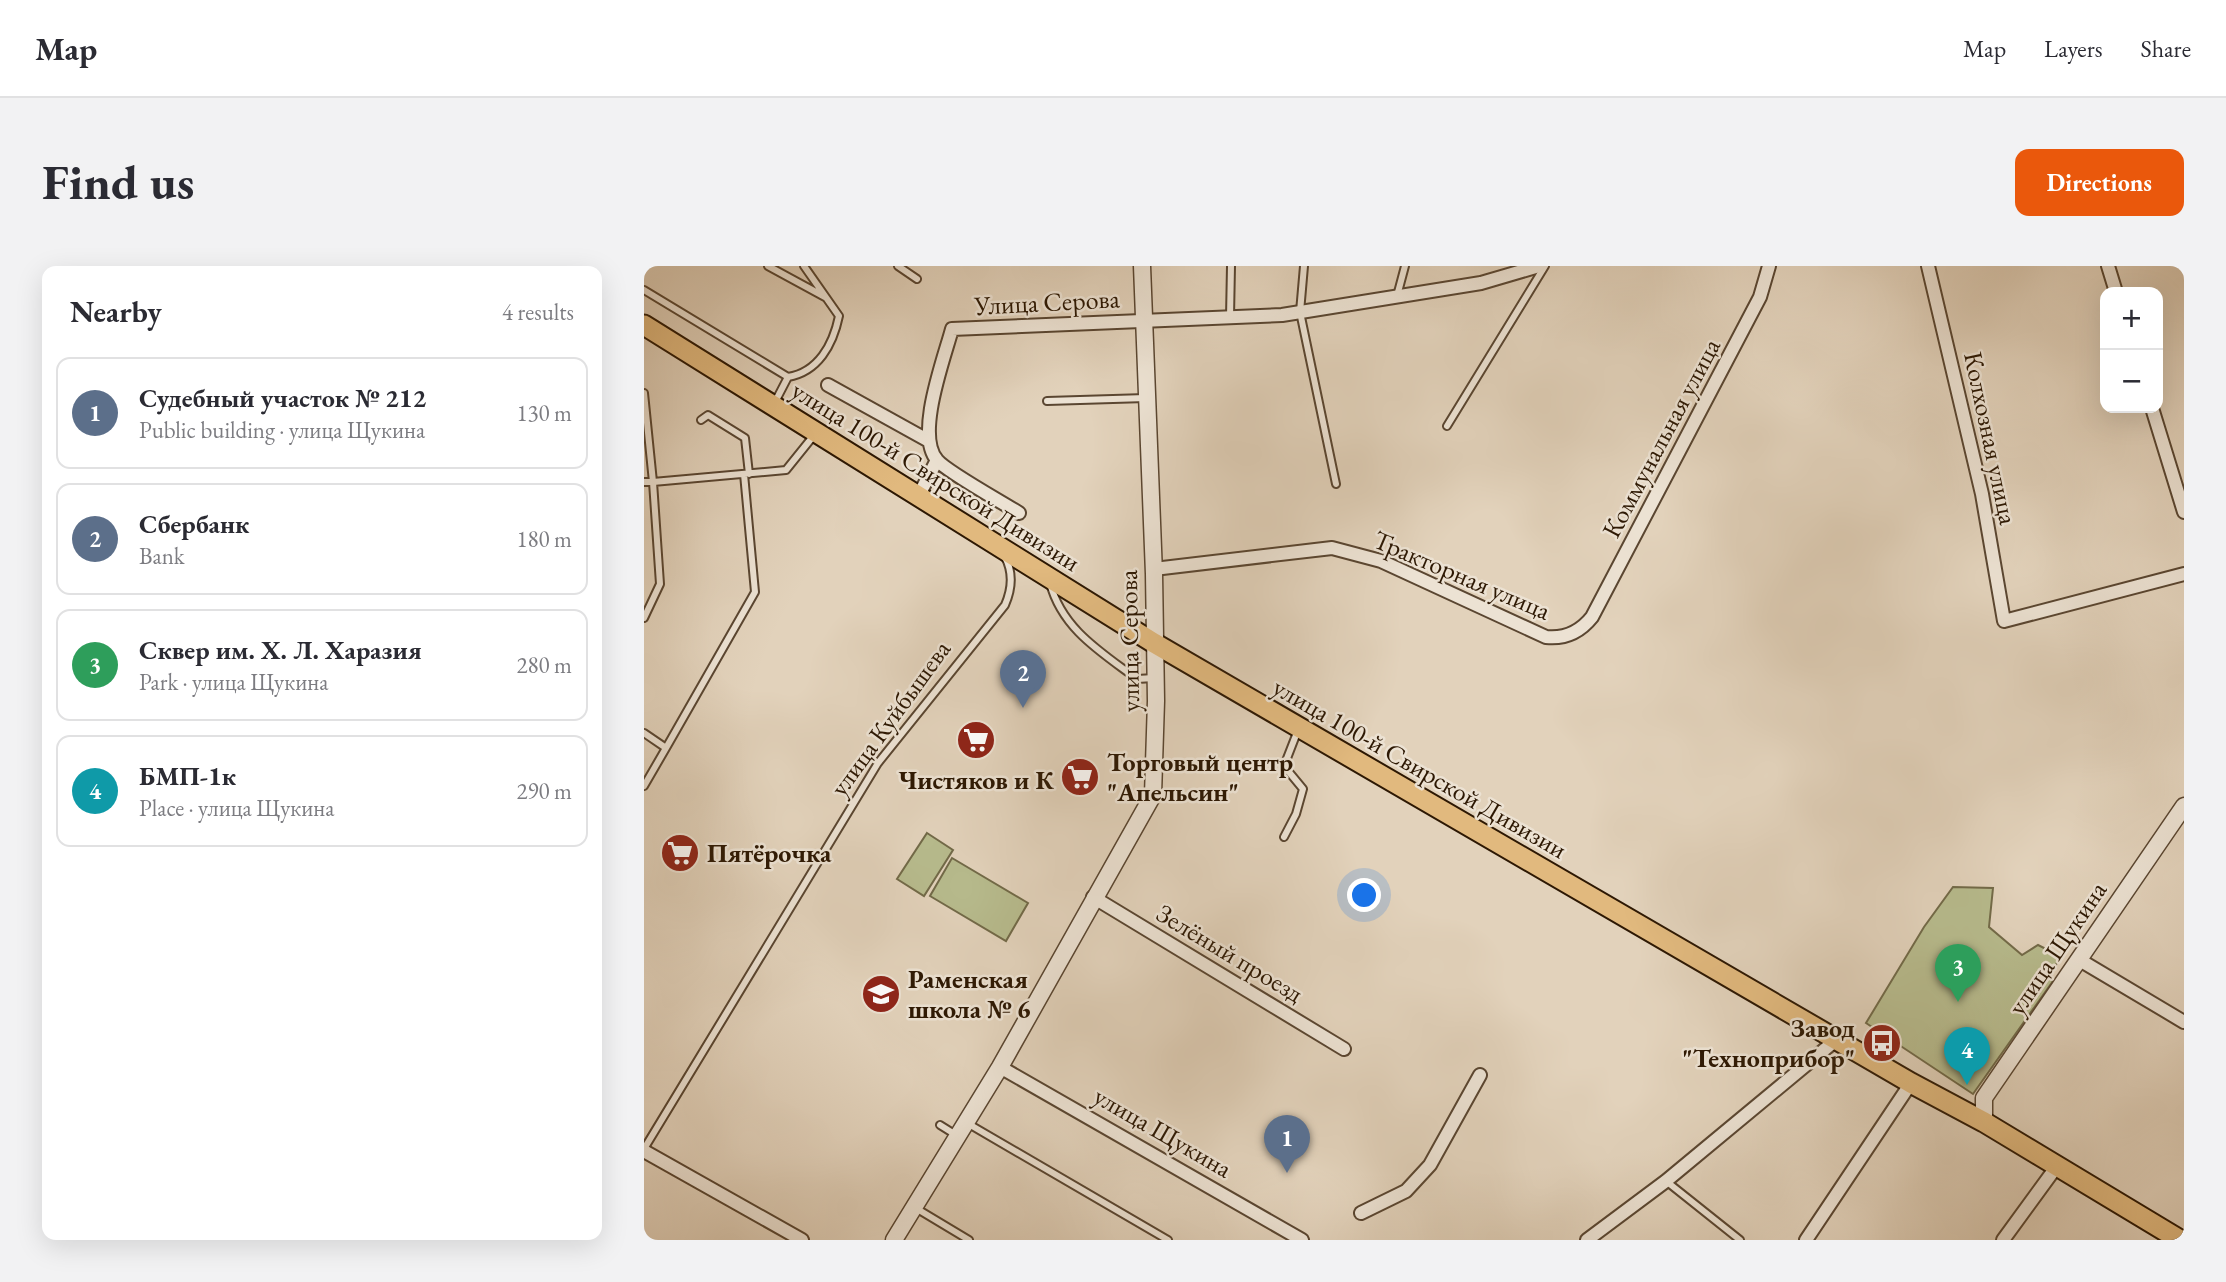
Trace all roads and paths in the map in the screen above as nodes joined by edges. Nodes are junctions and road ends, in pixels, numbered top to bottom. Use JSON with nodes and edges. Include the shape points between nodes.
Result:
{"nodes":[{"id":1,"x":768,"y":266,"type":"edge"},
{"id":2,"x":804,"y":266,"type":"edge"},
{"id":3,"x":898,"y":266,"type":"edge"},
{"id":4,"x":1142,"y":266,"type":"edge"},
{"id":5,"x":1231,"y":266,"type":"edge"},
{"id":6,"x":1304,"y":266,"type":"edge"},
{"id":7,"x":1405,"y":266,"type":"edge"},
{"id":8,"x":1539,"y":266,"type":"edge"},
{"id":9,"x":1545,"y":266,"type":"edge"},
{"id":10,"x":1769,"y":266,"type":"edge"},
{"id":11,"x":1928,"y":266,"type":"edge"},
{"id":12,"x":2108,"y":266,"type":"edge"},
{"id":13,"x":917,"y":279,"type":"dead end"},
{"id":14,"x":2114,"y":287,"type":"edge"},
{"id":15,"x":644,"y":290,"type":"edge"},
{"id":16,"x":1396,"y":296,"type":"junction"},
{"id":17,"x":827,"y":298,"type":"junction"},
{"id":18,"x":1300,"y":312,"type":"junction"},
{"id":19,"x":1230,"y":317,"type":"junction"},
{"id":20,"x":1144,"y":319,"type":"junction"},
{"id":21,"x":644,"y":325,"type":"edge"},
{"id":22,"x":788,"y":377,"type":"junction"},
{"id":23,"x":828,"y":385,"type":"dead end"},
{"id":24,"x":644,"y":393,"type":"edge"},
{"id":25,"x":1146,"y":398,"type":"junction"},
{"id":26,"x":1047,"y":401,"type":"dead end"},
{"id":27,"x":773,"y":405,"type":"junction"},
{"id":28,"x":2154,"y":413,"type":"edge"},
{"id":29,"x":701,"y":419,"type":"dead end"},
{"id":30,"x":1447,"y":426,"type":"dead end"},
{"id":31,"x":816,"y":433,"type":"junction"},
{"id":32,"x":929,"y":442,"type":"junction"},
{"id":33,"x":937,"y":460,"type":"junction"},
{"id":34,"x":746,"y":474,"type":"junction"},
{"id":35,"x":644,"y":482,"type":"edge"},
{"id":36,"x":653,"y":482,"type":"junction"},
{"id":37,"x":1336,"y":484,"type":"dead end"},
{"id":38,"x":918,"y":497,"type":"junction"},
{"id":39,"x":2184,"y":512,"type":"edge"},
{"id":40,"x":1019,"y":513,"type":"dead end"},
{"id":41,"x":1001,"y":548,"type":"junction"},
{"id":42,"x":1154,"y":569,"type":"junction"},
{"id":43,"x":2184,"y":574,"type":"edge"},
{"id":44,"x":1048,"y":578,"type":"junction"},
{"id":45,"x":653,"y":600,"type":"junction"},
{"id":46,"x":644,"y":601,"type":"edge"},
{"id":47,"x":644,"y":618,"type":"edge"},
{"id":48,"x":1584,"y":627,"type":"joint"},
{"id":49,"x":1154,"y":643,"type":"junction"},
{"id":50,"x":1154,"y":678,"type":"junction"},
{"id":51,"x":1298,"y":728,"type":"junction"},
{"id":52,"x":644,"y":733,"type":"edge"},
{"id":53,"x":666,"y":748,"type":"junction"},
{"id":54,"x":644,"y":786,"type":"edge"},
{"id":55,"x":2184,"y":806,"type":"edge"},
{"id":56,"x":1284,"y":836,"type":"dead end"},
{"id":57,"x":1093,"y":897,"type":"junction"},
{"id":58,"x":2078,"y":959,"type":"junction"},
{"id":59,"x":2184,"y":1022,"type":"edge"},
{"id":60,"x":1836,"y":1040,"type":"junction"},
{"id":61,"x":1344,"y":1049,"type":"dead end"},
{"id":62,"x":1000,"y":1067,"type":"junction"},
{"id":63,"x":1480,"y":1074,"type":"dead end"},
{"id":64,"x":1911,"y":1083,"type":"junction"},
{"id":65,"x":1984,"y":1122,"type":"junction"},
{"id":66,"x":940,"y":1125,"type":"dead end"},
{"id":67,"x":962,"y":1129,"type":"junction"},
{"id":68,"x":644,"y":1150,"type":"edge"},
{"id":69,"x":2057,"y":1166,"type":"junction"},
{"id":70,"x":1666,"y":1181,"type":"junction"},
{"id":71,"x":914,"y":1207,"type":"junction"},
{"id":72,"x":1361,"y":1213,"type":"dead end"},
{"id":73,"x":802,"y":1240,"type":"edge"},
{"id":74,"x":894,"y":1240,"type":"edge"},
{"id":75,"x":969,"y":1240,"type":"edge"},
{"id":76,"x":1168,"y":1240,"type":"edge"},
{"id":77,"x":1301,"y":1240,"type":"edge"},
{"id":78,"x":1587,"y":1240,"type":"edge"},
{"id":79,"x":1740,"y":1240,"type":"edge"},
{"id":80,"x":1806,"y":1240,"type":"edge"},
{"id":81,"x":2003,"y":1240,"type":"edge"},
{"id":82,"x":2180,"y":1240,"type":"edge"}],
"edges":[{"from":1,"to":17,"type":"lane"},
{"from":2,"to":17,"type":"lane"},
{"from":3,"to":13,"type":"lane"},
{"from":4,"to":20,"type":"street","name":"улица Серова"},
{"from":5,"to":19,"type":"lane"},
{"from":6,"to":18,"type":"lane"},
{"from":7,"to":16,"type":"lane"},
{"from":8,"to":16,"type":"street","via":[[1481,283]]},
{"from":9,"to":30,"type":"lane"},
{"from":10,"to":48,"type":"street","name":"Коммунальная улица","via":[[1760,297]]},
{"from":11,"to":43,"type":"street","name":"Колхозная улица","via":[[1982,494],[2004,621]]},
{"from":12,"to":14,"type":"street"},
{"from":15,"to":22,"type":"lane"},
{"from":16,"to":18,"type":"street"},
{"from":17,"to":22,"type":"lane","via":[[839,316],[836,331],[820,361],[803,374]]},
{"from":18,"to":19,"type":"street"},
{"from":18,"to":37,"type":"lane"},
{"from":19,"to":20,"type":"street"},
{"from":20,"to":25,"type":"street","name":"улица Серова"},
{"from":20,"to":32,"type":"street","name":"Улица Серова","via":[[952,329],[930,417]]},
{"from":21,"to":27,"type":"main road","name":"улица 100-й Свирской Дивизии"},
{"from":22,"to":27,"type":"lane"},
{"from":23,"to":32,"type":"street"},
{"from":24,"to":36,"type":"lane"},
{"from":25,"to":26,"type":"lane"},
{"from":25,"to":42,"type":"street","name":"улица Серова"},
{"from":27,"to":31,"type":"main road","name":"улица 100-й Свирской Дивизии"},
{"from":28,"to":39,"type":"street"},
{"from":29,"to":34,"type":"lane","via":[[708,415],[745,438]]},
{"from":31,"to":34,"type":"lane","via":[[786,470]]},
{"from":31,"to":38,"type":"main road","name":"улица 100-й Свирской Дивизии"},
{"from":32,"to":33,"type":"street"},
{"from":33,"to":38,"type":"street"},
{"from":33,"to":40,"type":"street"},
{"from":34,"to":36,"type":"lane"},
{"from":34,"to":53,"type":"lane","via":[[755,592]]},
{"from":35,"to":36,"type":"lane"},
{"from":36,"to":45,"type":"lane","via":[[661,578]]},
{"from":38,"to":41,"type":"main road","name":"улица 100-й Свирской Дивизии"},
{"from":41,"to":44,"type":"main road","name":"улица 100-й Свирской Дивизии"},
{"from":41,"to":68,"type":"lane","name":"улица Куйбышева","via":[[1010,567],[1005,605],[878,763]]},
{"from":42,"to":48,"type":"street","name":"Тракторная улица","via":[[1332,548],[1381,561],[1546,637],[1561,638]]},
{"from":42,"to":49,"type":"street","name":"улица Серова"},
{"from":44,"to":49,"type":"main road","name":"улица 100-й Свирской Дивизии"},
{"from":44,"to":50,"type":"lane","via":[[1056,605],[1072,627],[1138,679]]},
{"from":45,"to":46,"type":"lane"},
{"from":45,"to":47,"type":"lane"},
{"from":49,"to":50,"type":"street","name":"улица Серова"},
{"from":49,"to":51,"type":"main road","name":"улица 100-й Свирской Дивизии"},
{"from":50,"to":57,"type":"street","name":"улица Серова","via":[[1153,795]]},
{"from":51,"to":56,"type":"lane","via":[[1284,765],[1303,789]]},
{"from":51,"to":60,"type":"main road","name":"улица 100-й Свирской Дивизии"},
{"from":52,"to":53,"type":"lane"},
{"from":53,"to":54,"type":"lane"},
{"from":55,"to":58,"type":"street","name":"улица Щукина"},
{"from":57,"to":61,"type":"street","name":"Зелёный проезд"},
{"from":57,"to":62,"type":"street","name":"улица Серова"},
{"from":58,"to":59,"type":"street"},
{"from":58,"to":65,"type":"street","name":"улица Щукина","via":[[1984,1098]]},
{"from":60,"to":64,"type":"main road","name":"улица 100-й Свирской Дивизии"},
{"from":60,"to":70,"type":"street"},
{"from":62,"to":67,"type":"street","name":"улица Серова"},
{"from":62,"to":77,"type":"street","name":"улица Щукина"},
{"from":63,"to":72,"type":"street","via":[[1430,1165],[1405,1191]]},
{"from":64,"to":65,"type":"main road","name":"улица 100-й Свирской Дивизии"},
{"from":64,"to":80,"type":"street"},
{"from":65,"to":69,"type":"main road","name":"улица 100-й Свирской Дивизии"},
{"from":66,"to":67,"type":"lane"},
{"from":67,"to":71,"type":"street","name":"улица Серова"},
{"from":67,"to":76,"type":"lane"},
{"from":68,"to":73,"type":"street","name":"улица Куйбышева"},
{"from":69,"to":81,"type":"street"},
{"from":69,"to":82,"type":"main road","name":"улица 100-й Свирской Дивизии"},
{"from":70,"to":78,"type":"street"},
{"from":70,"to":79,"type":"lane"},
{"from":71,"to":74,"type":"street","name":"улица Серова"},
{"from":71,"to":75,"type":"lane"}]}
